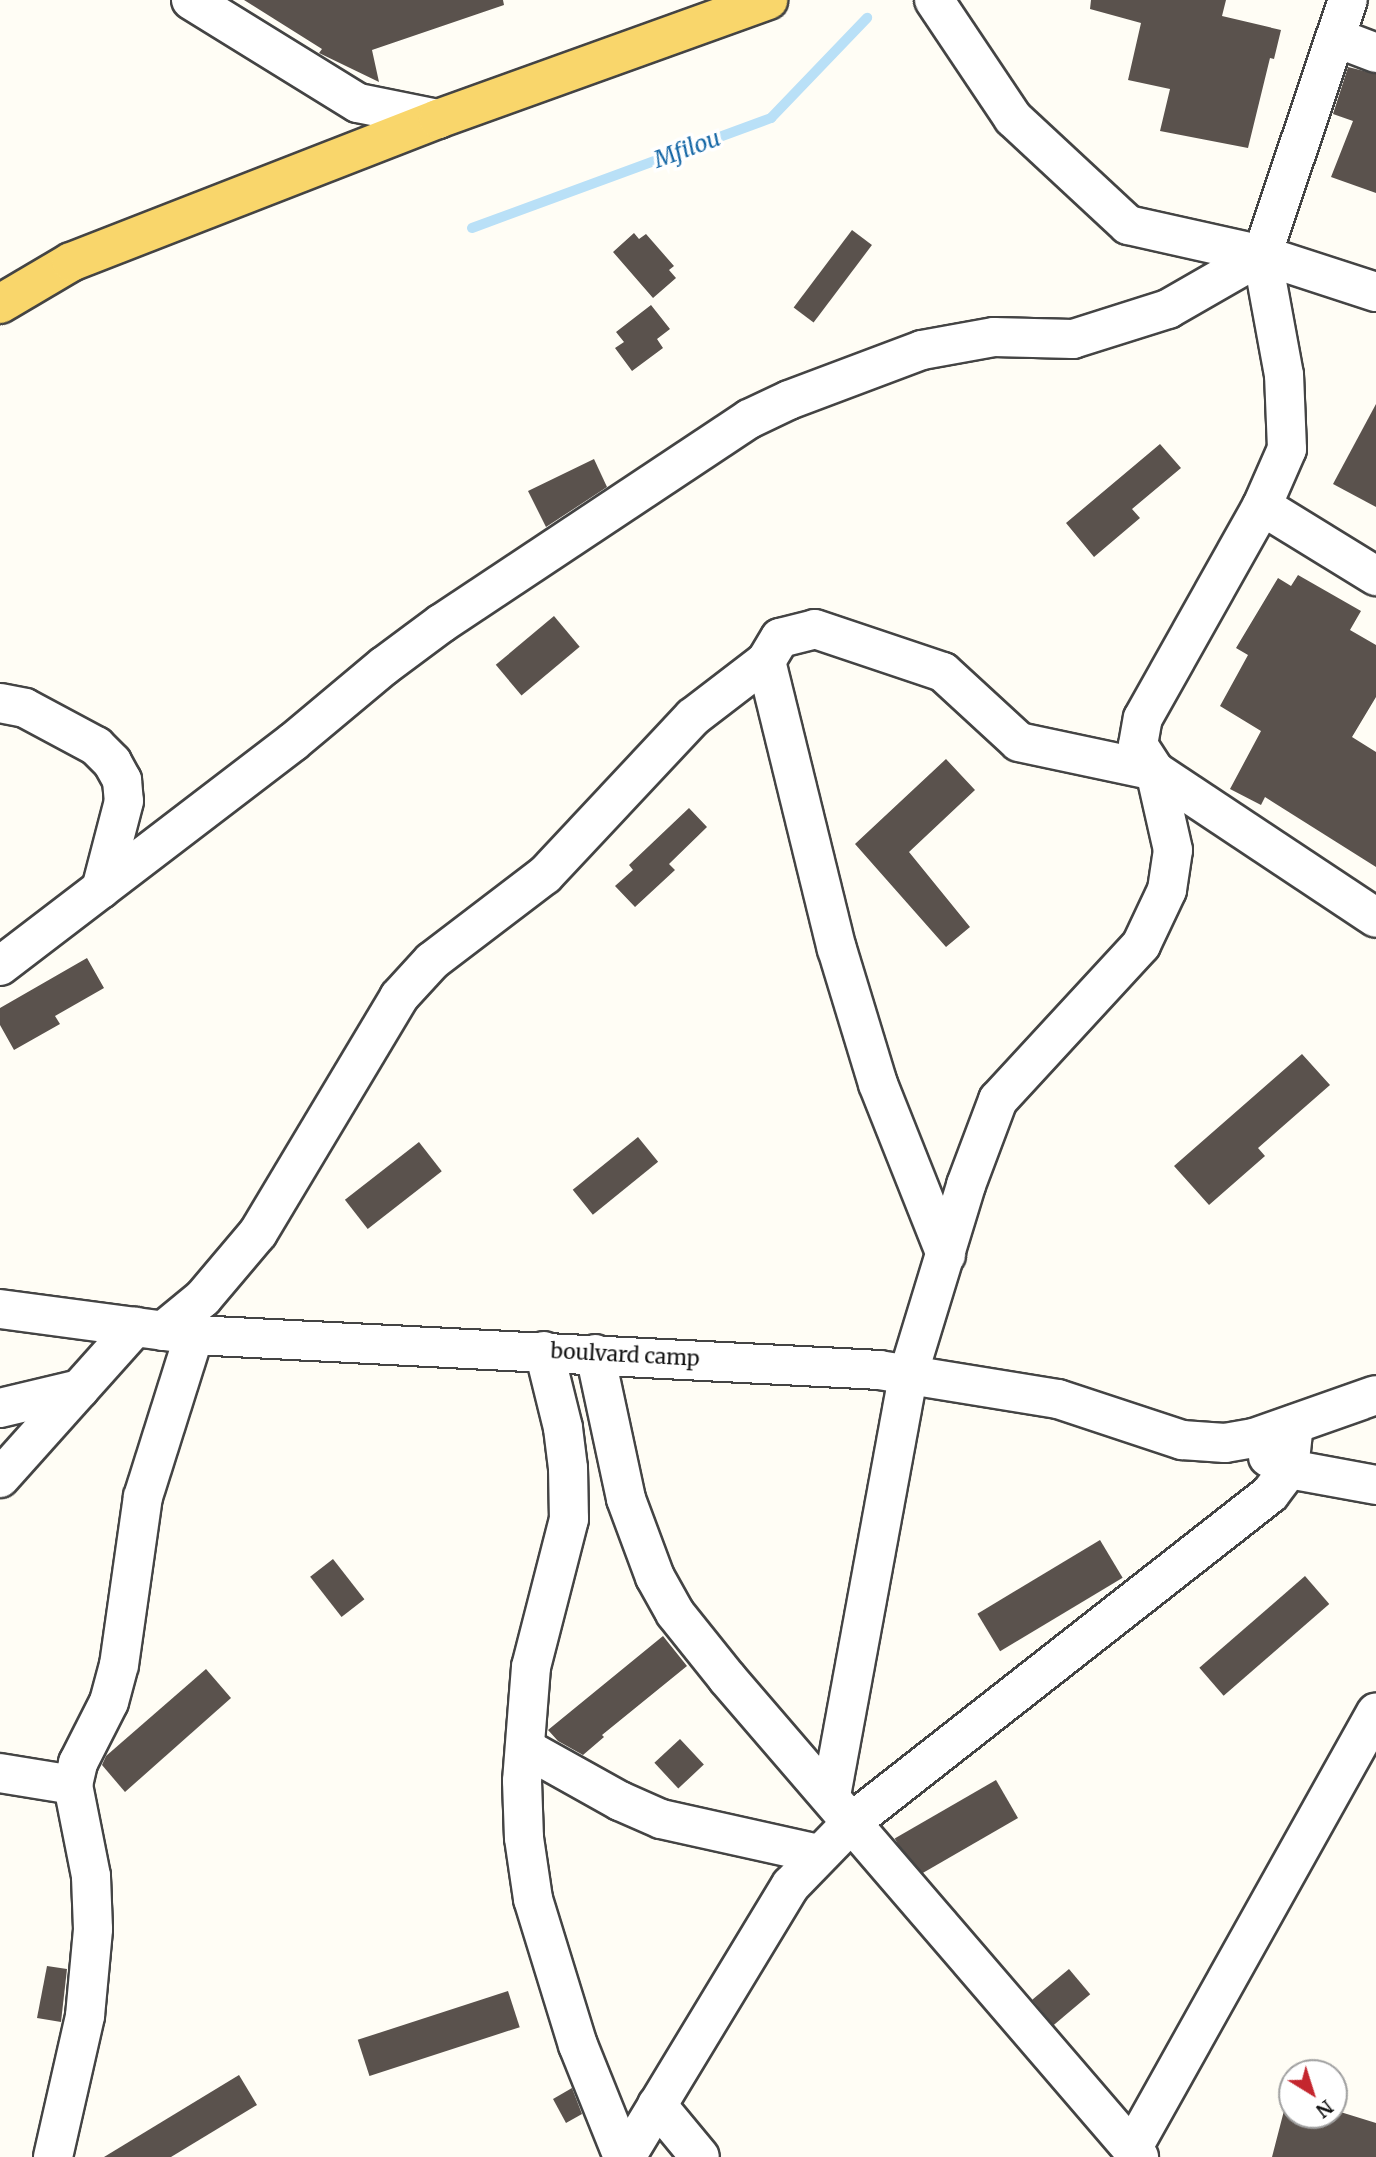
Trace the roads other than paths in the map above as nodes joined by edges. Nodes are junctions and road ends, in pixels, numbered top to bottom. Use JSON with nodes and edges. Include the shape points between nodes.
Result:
{"nodes":[{"id":1,"x":191,"y":0,"type":"edge"},
{"id":2,"x":768,"y":0,"type":"edge"},
{"id":3,"x":934,"y":0,"type":"edge"},
{"id":4,"x":1348,"y":0,"type":"edge"},
{"id":5,"x":1337,"y":38,"type":"junction"},
{"id":6,"x":1376,"y":53,"type":"edge"},
{"id":7,"x":438,"y":119,"type":"junction"},
{"id":8,"x":1262,"y":255,"type":"junction"},
{"id":9,"x":71,"y":262,"type":"junction"},
{"id":10,"x":0,"y":273,"type":"edge"},
{"id":11,"x":1376,"y":292,"type":"edge"},
{"id":12,"x":0,"y":304,"type":"edge"},
{"id":13,"x":1262,"y":506,"type":"junction"},
{"id":14,"x":1376,"y":576,"type":"edge"},
{"id":15,"x":766,"y":662,"type":"junction"},
{"id":16,"x":0,"y":703,"type":"edge"},
{"id":17,"x":1155,"y":771,"type":"junction"},
{"id":18,"x":101,"y":889,"type":"junction"},
{"id":19,"x":1376,"y":918,"type":"edge"},
{"id":20,"x":0,"y":966,"type":"edge"},
{"id":21,"x":946,"y":1255,"type":"junction"},
{"id":22,"x":0,"y":1309,"type":"edge"},
{"id":23,"x":164,"y":1331,"type":"junction"},
{"id":24,"x":544,"y":1351,"type":"junction"},
{"id":25,"x":595,"y":1354,"type":"junction"},
{"id":26,"x":908,"y":1375,"type":"junction"},
{"id":27,"x":80,"y":1389,"type":"junction"},
{"id":28,"x":1376,"y":1395,"type":"edge"},
{"id":29,"x":0,"y":1408,"type":"edge"},
{"id":30,"x":1294,"y":1424,"type":"junction"},
{"id":31,"x":1243,"y":1440,"type":"junction"},
{"id":32,"x":1289,"y":1469,"type":"junction"},
{"id":33,"x":0,"y":1478,"type":"edge"},
{"id":34,"x":1376,"y":1485,"type":"edge"},
{"id":35,"x":1376,"y":1713,"type":"edge"},
{"id":36,"x":525,"y":1748,"type":"junction"},
{"id":37,"x":0,"y":1773,"type":"edge"},
{"id":38,"x":73,"y":1785,"type":"junction"},
{"id":39,"x":842,"y":1808,"type":"junction"},
{"id":40,"x":819,"y":1854,"type":"junction"},
{"id":41,"x":657,"y":2105,"type":"junction"},
{"id":42,"x":1135,"y":2153,"type":"edge"},
{"id":43,"x":54,"y":2157,"type":"edge"},
{"id":44,"x":624,"y":2157,"type":"edge"},
{"id":45,"x":700,"y":2157,"type":"edge"}],
"edges":[{"from":1,"to":7,"type":"street","via":[[358,103]]},
{"from":2,"to":7,"type":"main road"},
{"from":3,"to":8,"type":"street","via":[[1013,118],[1128,225]]},
{"from":4,"to":5,"type":"street"},
{"from":5,"to":6,"type":"street"},
{"from":5,"to":8,"type":"street"},
{"from":7,"to":9,"type":"main road"},
{"from":8,"to":11,"type":"street"},
{"from":8,"to":13,"type":"street","via":[[1284,375],[1287,449]]},
{"from":8,"to":18,"type":"street","via":[[1168,309],[1085,336],[993,337],[922,350],[749,419],[442,623]]},
{"from":9,"to":10,"type":"main road"},
{"from":9,"to":12,"type":"main road"},
{"from":13,"to":14,"type":"street"},
{"from":13,"to":17,"type":"street","via":[[1143,718],[1138,745]]},
{"from":15,"to":17,"type":"street","via":[[780,638],[815,629],[943,672],[1019,742]]},
{"from":15,"to":21,"type":"street","via":[[837,949],[878,1084]]},
{"from":15,"to":23,"type":"street","via":[[693,718],[545,875],[424,970],[399,998],[258,1233],[203,1298]]},
{"from":16,"to":18,"type":"street","via":[[25,708],[96,746],[122,780],[124,802]]},
{"from":17,"to":19,"type":"street"},
{"from":17,"to":21,"type":"street","via":[[1173,850],[1167,890],[1141,945],[998,1100]]},
{"from":18,"to":20,"type":"street"},
{"from":21,"to":26,"type":"street"},
{"from":22,"to":23,"type":"street","name":"boulvard camp"},
{"from":23,"to":24,"type":"street","name":"boulvard camp"},
{"from":23,"to":27,"type":"street"},
{"from":23,"to":38,"type":"street","via":[[119,1665],[109,1702],[78,1763]]},
{"from":24,"to":25,"type":"street","name":"boulvard camp"},
{"from":24,"to":36,"type":"street","via":[[568,1468],[569,1519],[531,1667]]},
{"from":25,"to":26,"type":"street","name":"boulvard camp"},
{"from":25,"to":39,"type":"street","via":[[626,1499],[655,1577],[675,1613],[727,1678]]},
{"from":26,"to":31,"type":"street","name":"boulvard camp","via":[[1058,1399],[1182,1440]]},
{"from":26,"to":39,"type":"street"},
{"from":27,"to":29,"type":"street"},
{"from":27,"to":33,"type":"street"},
{"from":28,"to":30,"type":"street","name":"boulvard camp"},
{"from":30,"to":31,"type":"street","name":"boulvard camp"},
{"from":30,"to":32,"type":"street"},
{"from":31,"to":32,"type":"street"},
{"from":32,"to":34,"type":"street"},
{"from":32,"to":39,"type":"street","via":[[1270,1494]]},
{"from":35,"to":42,"type":"street"},
{"from":36,"to":40,"type":"street","via":[[661,1819]]},
{"from":36,"to":44,"type":"street","via":[[524,1838],[533,1899],[578,2045]]},
{"from":37,"to":38,"type":"street"},
{"from":38,"to":43,"type":"street","via":[[91,1876],[93,1929],[86,2017]]},
{"from":39,"to":40,"type":"street"},
{"from":39,"to":42,"type":"street"},
{"from":40,"to":41,"type":"street","via":[[791,1885]]},
{"from":41,"to":44,"type":"street"},
{"from":41,"to":45,"type":"street"}]}
